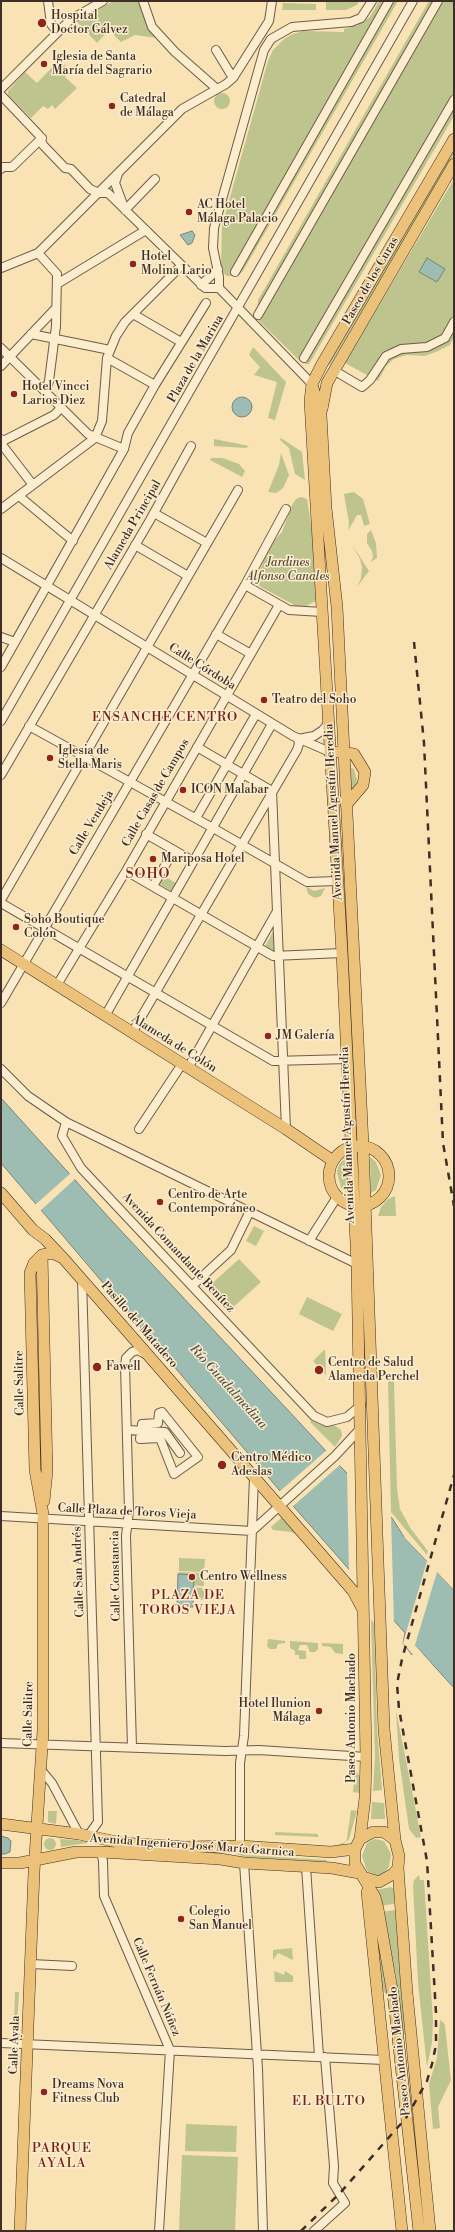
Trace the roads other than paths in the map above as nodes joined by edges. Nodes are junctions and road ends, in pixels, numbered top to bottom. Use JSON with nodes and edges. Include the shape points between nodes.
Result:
{"nodes":[{"id":1,"x":48,"y":1,"type":"edge"},
{"id":2,"x":103,"y":1,"type":"edge"},
{"id":3,"x":143,"y":1,"type":"edge"},
{"id":4,"x":272,"y":1,"type":"edge"},
{"id":5,"x":372,"y":1,"type":"edge"},
{"id":6,"x":389,"y":1,"type":"edge"},
{"id":7,"x":413,"y":1,"type":"edge"},
{"id":8,"x":438,"y":1,"type":"edge"},
{"id":9,"x":57,"y":32,"type":"junction"},
{"id":10,"x":216,"y":50,"type":"dead end"},
{"id":11,"x":233,"y":78,"type":"junction"},
{"id":12,"x":1,"y":88,"type":"edge"},
{"id":13,"x":217,"y":89,"type":"junction"},
{"id":14,"x":1,"y":95,"type":"edge"},
{"id":15,"x":454,"y":100,"type":"edge"},
{"id":16,"x":42,"y":138,"type":"junction"},
{"id":17,"x":454,"y":139,"type":"edge"},
{"id":18,"x":454,"y":164,"type":"edge"},
{"id":19,"x":4,"y":168,"type":"edge"},
{"id":20,"x":118,"y":171,"type":"junction"},
{"id":21,"x":155,"y":179,"type":"dead end"},
{"id":22,"x":99,"y":193,"type":"junction"},
{"id":23,"x":124,"y":210,"type":"junction"},
{"id":24,"x":146,"y":230,"type":"junction"},
{"id":25,"x":38,"y":254,"type":"junction"},
{"id":26,"x":181,"y":266,"type":"junction"},
{"id":27,"x":1,"y":268,"type":"edge"},
{"id":28,"x":218,"y":269,"type":"junction"},
{"id":29,"x":234,"y":272,"type":"dead end"},
{"id":30,"x":57,"y":284,"type":"junction"},
{"id":31,"x":201,"y":285,"type":"junction"},
{"id":32,"x":219,"y":288,"type":"junction"},
{"id":33,"x":206,"y":303,"type":"dead end"},
{"id":34,"x":55,"y":309,"type":"junction"},
{"id":35,"x":238,"y":309,"type":"junction"},
{"id":36,"x":133,"y":314,"type":"junction"},
{"id":37,"x":258,"y":315,"type":"dead end"},
{"id":38,"x":454,"y":322,"type":"edge"},
{"id":39,"x":32,"y":334,"type":"junction"},
{"id":40,"x":55,"y":338,"type":"junction"},
{"id":41,"x":181,"y":342,"type":"junction"},
{"id":42,"x":1,"y":348,"type":"edge"},
{"id":43,"x":108,"y":354,"type":"junction"},
{"id":44,"x":9,"y":356,"type":"junction"},
{"id":45,"x":304,"y":358,"type":"dead end"},
{"id":46,"x":1,"y":366,"type":"edge"},
{"id":47,"x":340,"y":374,"type":"dead end"},
{"id":48,"x":312,"y":384,"type":"junction"},
{"id":49,"x":155,"y":385,"type":"junction"},
{"id":50,"x":45,"y":392,"type":"junction"},
{"id":51,"x":61,"y":408,"type":"junction"},
{"id":52,"x":321,"y":415,"type":"junction"},
{"id":53,"x":95,"y":438,"type":"junction"},
{"id":54,"x":1,"y":441,"type":"edge"},
{"id":55,"x":191,"y":446,"type":"dead end"},
{"id":56,"x":124,"y":449,"type":"junction"},
{"id":57,"x":157,"y":450,"type":"joint"},
{"id":58,"x":33,"y":485,"type":"junction"},
{"id":59,"x":238,"y":490,"type":"dead end"},
{"id":60,"x":19,"y":496,"type":"junction"},
{"id":61,"x":1,"y":509,"type":"edge"},
{"id":62,"x":286,"y":509,"type":"dead end"},
{"id":63,"x":154,"y":513,"type":"junction"},
{"id":64,"x":73,"y":541,"type":"junction"},
{"id":65,"x":207,"y":543,"type":"junction"},
{"id":66,"x":135,"y":545,"type":"junction"},
{"id":67,"x":2,"y":560,"type":"edge"},
{"id":68,"x":188,"y":576,"type":"junction"},
{"id":69,"x":46,"y":586,"type":"junction"},
{"id":70,"x":243,"y":588,"type":"junction"},
{"id":71,"x":71,"y":601,"type":"junction"},
{"id":72,"x":279,"y":604,"type":"junction"},
{"id":73,"x":322,"y":612,"type":"junction"},
{"id":74,"x":94,"y":616,"type":"junction"},
{"id":75,"x":216,"y":634,"type":"junction"},
{"id":76,"x":1,"y":636,"type":"edge"},
{"id":77,"x":15,"y":642,"type":"junction"},
{"id":78,"x":147,"y":648,"type":"junction"},
{"id":79,"x":251,"y":654,"type":"junction"},
{"id":80,"x":1,"y":667,"type":"edge"},
{"id":81,"x":192,"y":675,"type":"junction"},
{"id":82,"x":226,"y":696,"type":"junction"},
{"id":83,"x":256,"y":714,"type":"junction"},
{"id":84,"x":1,"y":721,"type":"edge"},
{"id":85,"x":329,"y":722,"type":"junction"},
{"id":86,"x":272,"y":724,"type":"junction"},
{"id":87,"x":29,"y":726,"type":"junction"},
{"id":88,"x":298,"y":740,"type":"junction"},
{"id":89,"x":197,"y":747,"type":"junction"},
{"id":90,"x":330,"y":752,"type":"junction"},
{"id":91,"x":343,"y":752,"type":"junction"},
{"id":92,"x":83,"y":757,"type":"junction"},
{"id":93,"x":226,"y":765,"type":"junction"},
{"id":94,"x":1,"y":774,"type":"edge"},
{"id":95,"x":243,"y":775,"type":"junction"},
{"id":96,"x":130,"y":782,"type":"junction"},
{"id":97,"x":272,"y":791,"type":"junction"},
{"id":98,"x":165,"y":801,"type":"junction"},
{"id":99,"x":346,"y":805,"type":"junction"},
{"id":100,"x":196,"y":818,"type":"junction"},
{"id":101,"x":213,"y":828,"type":"junction"},
{"id":102,"x":146,"y":834,"type":"junction"},
{"id":103,"x":240,"y":844,"type":"junction"},
{"id":104,"x":174,"y":850,"type":"junction"},
{"id":105,"x":194,"y":861,"type":"junction"},
{"id":106,"x":274,"y":863,"type":"junction"},
{"id":107,"x":126,"y":871,"type":"junction"},
{"id":108,"x":338,"y":881,"type":"junction"},
{"id":109,"x":153,"y":886,"type":"junction"},
{"id":110,"x":173,"y":897,"type":"junction"},
{"id":111,"x":1,"y":900,"type":"edge"},
{"id":112,"x":1,"y":903,"type":"edge"},
{"id":113,"x":277,"y":912,"type":"junction"},
{"id":114,"x":200,"y":913,"type":"junction"},
{"id":115,"x":44,"y":928,"type":"junction"},
{"id":116,"x":258,"y":948,"type":"junction"},
{"id":117,"x":80,"y":949,"type":"junction"},
{"id":118,"x":1,"y":950,"type":"edge"},
{"id":119,"x":342,"y":953,"type":"junction"},
{"id":120,"x":278,"y":956,"type":"junction"},
{"id":121,"x":23,"y":964,"type":"junction"},
{"id":122,"x":127,"y":976,"type":"junction"},
{"id":123,"x":57,"y":985,"type":"junction"},
{"id":124,"x":155,"y":993,"type":"junction"},
{"id":125,"x":1,"y":1003,"type":"edge"},
{"id":126,"x":105,"y":1016,"type":"junction"},
{"id":127,"x":212,"y":1026,"type":"junction"},
{"id":128,"x":132,"y":1033,"type":"junction"},
{"id":129,"x":348,"y":1059,"type":"junction"},
{"id":130,"x":282,"y":1061,"type":"junction"},
{"id":131,"x":185,"y":1066,"type":"junction"},
{"id":132,"x":1,"y":1069,"type":"edge"},
{"id":133,"x":66,"y":1122,"type":"junction"},
{"id":134,"x":139,"y":1129,"type":"dead end"},
{"id":135,"x":286,"y":1129,"type":"junction"},
{"id":136,"x":358,"y":1146,"type":"junction"},
{"id":137,"x":333,"y":1161,"type":"junction"},
{"id":138,"x":1,"y":1193,"type":"edge"},
{"id":139,"x":337,"y":1197,"type":"junction"},
{"id":140,"x":360,"y":1205,"type":"junction"},
{"id":141,"x":250,"y":1213,"type":"junction"},
{"id":142,"x":309,"y":1242,"type":"junction"},
{"id":143,"x":64,"y":1258,"type":"junction"},
{"id":144,"x":358,"y":1264,"type":"junction"},
{"id":145,"x":82,"y":1280,"type":"junction"},
{"id":146,"x":193,"y":1285,"type":"junction"},
{"id":147,"x":148,"y":1355,"type":"junction"},
{"id":148,"x":361,"y":1405,"type":"junction"},
{"id":149,"x":361,"y":1428,"type":"junction"},
{"id":150,"x":127,"y":1430,"type":"junction"},
{"id":151,"x":141,"y":1432,"type":"junction"},
{"id":152,"x":180,"y":1453,"type":"dead end"},
{"id":153,"x":254,"y":1477,"type":"junction"},
{"id":154,"x":281,"y":1504,"type":"junction"},
{"id":155,"x":1,"y":1516,"type":"edge"},
{"id":156,"x":43,"y":1516,"type":"junction"},
{"id":157,"x":90,"y":1522,"type":"junction"},
{"id":158,"x":127,"y":1524,"type":"junction"},
{"id":159,"x":252,"y":1531,"type":"junction"},
{"id":160,"x":379,"y":1563,"type":"junction"},
{"id":161,"x":360,"y":1592,"type":"junction"},
{"id":162,"x":364,"y":1616,"type":"joint"},
{"id":163,"x":1,"y":1743,"type":"edge"},
{"id":164,"x":42,"y":1744,"type":"junction"},
{"id":165,"x":96,"y":1746,"type":"junction"},
{"id":166,"x":132,"y":1747,"type":"junction"},
{"id":167,"x":241,"y":1751,"type":"junction"},
{"id":168,"x":366,"y":1757,"type":"junction"},
{"id":169,"x":41,"y":1770,"type":"junction"},
{"id":170,"x":1,"y":1824,"type":"edge"},
{"id":171,"x":37,"y":1829,"type":"junction"},
{"id":172,"x":84,"y":1835,"type":"junction"},
{"id":173,"x":395,"y":1840,"type":"junction"},
{"id":174,"x":357,"y":1844,"type":"junction"},
{"id":175,"x":240,"y":1846,"type":"junction"},
{"id":176,"x":101,"y":1852,"type":"junction"},
{"id":177,"x":35,"y":1860,"type":"junction"},
{"id":178,"x":1,"y":1863,"type":"edge"},
{"id":179,"x":244,"y":1863,"type":"junction"},
{"id":180,"x":306,"y":1867,"type":"junction"},
{"id":181,"x":398,"y":1868,"type":"junction"},
{"id":182,"x":363,"y":1878,"type":"junction"},
{"id":183,"x":31,"y":1964,"type":"junction"},
{"id":184,"x":72,"y":1966,"type":"dead end"},
{"id":185,"x":1,"y":2043,"type":"edge"},
{"id":186,"x":28,"y":2044,"type":"junction"},
{"id":187,"x":170,"y":2050,"type":"junction"},
{"id":188,"x":257,"y":2054,"type":"junction"},
{"id":189,"x":322,"y":2057,"type":"junction"},
{"id":190,"x":384,"y":2060,"type":"junction"},
{"id":191,"x":20,"y":2231,"type":"edge"},
{"id":192,"x":159,"y":2231,"type":"edge"},
{"id":193,"x":263,"y":2231,"type":"edge"},
{"id":194,"x":314,"y":2231,"type":"edge"},
{"id":195,"x":402,"y":2231,"type":"edge"},
{"id":196,"x":419,"y":2231,"type":"edge"},
{"id":197,"x":430,"y":2231,"type":"edge"}],
"edges":[{"from":1,"to":9,"type":"street","via":[[51,24]]},
{"from":2,"to":9,"type":"street","via":[[70,20]]},
{"from":3,"to":13,"type":"street","via":[[152,28]]},
{"from":4,"to":11,"type":"street","via":[[269,21]]},
{"from":5,"to":28,"type":"street","via":[[361,18],[351,22],[292,27],[271,39],[264,50],[214,228],[213,248]]},
{"from":6,"to":29,"type":"street"},
{"from":7,"to":35,"type":"street"},
{"from":8,"to":37,"type":"street"},
{"from":9,"to":12,"type":"street"},
{"from":10,"to":11,"type":"street"},
{"from":11,"to":13,"type":"street"},
{"from":13,"to":20,"type":"street","via":[[182,109]]},
{"from":14,"to":16,"type":"street"},
{"from":15,"to":45,"type":"street"},
{"from":16,"to":19,"type":"street","via":[[12,167]]},
{"from":16,"to":22,"type":"street","via":[[43,145],[65,168],[71,169],[90,189]]},
{"from":17,"to":48,"type":"main road","name":"Paseo de los Curas"},
{"from":18,"to":52,"type":"main road","name":"Paseo de los Curas","via":[[327,383]]},
{"from":20,"to":22,"type":"street"},
{"from":20,"to":23,"type":"street","via":[[115,183]]},
{"from":21,"to":23,"type":"street"},
{"from":22,"to":23,"type":"street","via":[[108,193]]},
{"from":22,"to":25,"type":"street"},
{"from":23,"to":24,"type":"street"},
{"from":24,"to":26,"type":"street"},
{"from":24,"to":30,"type":"street"},
{"from":25,"to":27,"type":"street"},
{"from":25,"to":30,"type":"street","via":[[58,274]]},
{"from":26,"to":31,"type":"street"},
{"from":26,"to":36,"type":"street"},
{"from":28,"to":31,"type":"street"},
{"from":28,"to":32,"type":"street"},
{"from":30,"to":34,"type":"street"},
{"from":31,"to":32,"type":"street","via":[[210,289]]},
{"from":32,"to":35,"type":"street"},
{"from":33,"to":41,"type":"street","name":"Plaza de la Marina"},
{"from":34,"to":39,"type":"street"},
{"from":34,"to":40,"type":"street"},
{"from":35,"to":48,"type":"street","name":"Plaza de la Marina"},
{"from":35,"to":57,"type":"street","name":"Plaza de la Marina"},
{"from":36,"to":41,"type":"street"},
{"from":36,"to":43,"type":"street","via":[[125,322]]},
{"from":38,"to":47,"type":"street","via":[[445,338],[427,347],[401,349],[386,356],[370,380],[362,387]]},
{"from":39,"to":40,"type":"street"},
{"from":39,"to":44,"type":"street"},
{"from":40,"to":43,"type":"street"},
{"from":40,"to":50,"type":"street","via":[[49,382]]},
{"from":41,"to":49,"type":"street","name":"Plaza de la Marina"},
{"from":42,"to":44,"type":"street"},
{"from":43,"to":49,"type":"street"},
{"from":43,"to":53,"type":"street","via":[[102,422]]},
{"from":44,"to":46,"type":"street"},
{"from":44,"to":50,"type":"street"},
{"from":48,"to":52,"type":"main road","name":"Avenida Manuel Agustín Heredia"},
{"from":48,"to":73,"type":"main road","name":"Avenida Manuel Agustín Heredia","via":[[310,408]]},
{"from":49,"to":56,"type":"street","name":"Plaza de la Marina","via":[[128,433]]},
{"from":50,"to":51,"type":"street"},
{"from":51,"to":53,"type":"street"},
{"from":51,"to":54,"type":"street","via":[[54,415]]},
{"from":52,"to":91,"type":"main road","name":"Avenida Manuel Agustín Heredia","via":[[326,502],[337,607]]},
{"from":53,"to":56,"type":"street"},
{"from":53,"to":58,"type":"street"},
{"from":54,"to":58,"type":"street"},
{"from":55,"to":63,"type":"street","name":"Alameda Principal"},
{"from":56,"to":64,"type":"street"},
{"from":57,"to":71,"type":"street","name":"Alameda Principal"},
{"from":58,"to":60,"type":"street"},
{"from":59,"to":65,"type":"street"},
{"from":60,"to":61,"type":"street"},
{"from":60,"to":64,"type":"street"},
{"from":62,"to":70,"type":"street","name":"Calle Vendeja"},
{"from":63,"to":65,"type":"street"},
{"from":63,"to":66,"type":"street","name":"Alameda Principal"},
{"from":64,"to":69,"type":"street"},
{"from":65,"to":68,"type":"street"},
{"from":66,"to":68,"type":"street"},
{"from":66,"to":74,"type":"street","name":"Alameda Principal"},
{"from":67,"to":69,"type":"street"},
{"from":68,"to":78,"type":"street"},
{"from":69,"to":71,"type":"street"},
{"from":69,"to":77,"type":"street"},
{"from":70,"to":72,"type":"street"},
{"from":70,"to":75,"type":"street","name":"Calle Vendeja"},
{"from":71,"to":74,"type":"street"},
{"from":71,"to":84,"type":"street","name":"Alameda Principal"},
{"from":72,"to":73,"type":"street","via":[[289,610]]},
{"from":72,"to":79,"type":"street","name":"Calle Casas de Campos"},
{"from":73,"to":85,"type":"main road","name":"Avenida Manuel Agustín Heredia"},
{"from":74,"to":78,"type":"street","name":"Calle Córdoba"},
{"from":74,"to":87,"type":"street","name":"Alameda Principal"},
{"from":75,"to":79,"type":"street"},
{"from":75,"to":81,"type":"street","name":"Calle Vendeja"},
{"from":76,"to":77,"type":"street"},
{"from":77,"to":80,"type":"street"},
{"from":78,"to":81,"type":"street","name":"Calle Córdoba"},
{"from":78,"to":92,"type":"street"},
{"from":79,"to":82,"type":"street","name":"Calle Casas de Campos"},
{"from":81,"to":82,"type":"street","name":"Calle Córdoba"},
{"from":81,"to":96,"type":"street","name":"Calle Vendeja"},
{"from":82,"to":83,"type":"street","name":"Calle Córdoba"},
{"from":82,"to":89,"type":"street","name":"Calle Casas de Campos"},
{"from":83,"to":86,"type":"street","name":"Calle Córdoba"},
{"from":83,"to":93,"type":"street"},
{"from":85,"to":88,"type":"street","via":[[314,736]]},
{"from":85,"to":90,"type":"main road","name":"Avenida Manuel Agustín Heredia"},
{"from":86,"to":88,"type":"street","name":"Calle Córdoba"},
{"from":86,"to":95,"type":"street"},
{"from":87,"to":92,"type":"street"},
{"from":87,"to":94,"type":"street","name":"Alameda Principal"},
{"from":88,"to":90,"type":"street","name":"Calle Córdoba"},
{"from":88,"to":97,"type":"street","via":[[297,750]]},
{"from":89,"to":93,"type":"street"},
{"from":89,"to":98,"type":"street","name":"Calle Casas de Campos"},
{"from":90,"to":91,"type":"main road"},
{"from":90,"to":108,"type":"main road","name":"Avenida Manuel Agustín Heredia"},
{"from":91,"to":99,"type":"main road","name":"Avenida Manuel Agustín Heredia"},
{"from":91,"to":99,"type":"main road","via":[[354,754],[365,772],[363,785]]},
{"from":92,"to":96,"type":"street"},
{"from":92,"to":111,"type":"street"},
{"from":93,"to":95,"type":"street"},
{"from":93,"to":100,"type":"street"},
{"from":95,"to":97,"type":"street"},
{"from":95,"to":101,"type":"street"},
{"from":96,"to":98,"type":"street"},
{"from":96,"to":115,"type":"street","name":"Calle Vendeja"},
{"from":97,"to":103,"type":"street"},
{"from":97,"to":106,"type":"street"},
{"from":98,"to":100,"type":"street"},
{"from":98,"to":102,"type":"street","name":"Calle Casas de Campos"},
{"from":99,"to":136,"type":"main road","name":"Avenida Manuel Agustín Heredia"},
{"from":100,"to":101,"type":"street"},
{"from":101,"to":103,"type":"street"},
{"from":101,"to":105,"type":"street"},
{"from":102,"to":104,"type":"street"},
{"from":102,"to":107,"type":"street","name":"Calle Casas de Campos"},
{"from":103,"to":106,"type":"street"},
{"from":103,"to":114,"type":"street"},
{"from":104,"to":105,"type":"street"},
{"from":104,"to":109,"type":"street"},
{"from":105,"to":110,"type":"street"},
{"from":106,"to":108,"type":"street","via":[[307,882]]},
{"from":106,"to":113,"type":"street"},
{"from":107,"to":109,"type":"street"},
{"from":107,"to":117,"type":"street","name":"Calle Casas de Campos"},
{"from":108,"to":119,"type":"main road","name":"Avenida Manuel Agustín Heredia"},
{"from":109,"to":110,"type":"street"},
{"from":110,"to":114,"type":"street"},
{"from":110,"to":122,"type":"street"},
{"from":112,"to":115,"type":"street"},
{"from":113,"to":116,"type":"street"},
{"from":113,"to":120,"type":"street"},
{"from":114,"to":116,"type":"street"},
{"from":114,"to":124,"type":"street"},
{"from":115,"to":117,"type":"street"},
{"from":115,"to":121,"type":"street","name":"Calle Vendeja"},
{"from":116,"to":120,"type":"street"},
{"from":116,"to":127,"type":"street"},
{"from":117,"to":122,"type":"street"},
{"from":117,"to":123,"type":"street","name":"Calle Casas de Campos"},
{"from":118,"to":121,"type":"main road","name":"Alameda de Colón"},
{"from":119,"to":120,"type":"street"},
{"from":119,"to":129,"type":"main road","name":"Avenida Manuel Agustín Heredia"},
{"from":120,"to":130,"type":"street"},
{"from":121,"to":123,"type":"main road","name":"Alameda de Colón"},
{"from":121,"to":125,"type":"street","name":"Calle Vendeja"},
{"from":122,"to":124,"type":"street"},
{"from":122,"to":126,"type":"street"},
{"from":123,"to":126,"type":"main road","name":"Alameda de Colón"},
{"from":124,"to":127,"type":"street"},
{"from":124,"to":128,"type":"street"},
{"from":126,"to":128,"type":"main road","name":"Alameda de Colón"},
{"from":127,"to":130,"type":"street","via":[[273,1061]]},
{"from":127,"to":131,"type":"street"},
{"from":128,"to":131,"type":"main road","name":"Alameda de Colón"},
{"from":129,"to":130,"type":"street"},
{"from":129,"to":136,"type":"main road","name":"Avenida Manuel Agustín Heredia"},
{"from":130,"to":135,"type":"street"},
{"from":131,"to":134,"type":"street"},
{"from":131,"to":135,"type":"main road","name":"Alameda de Colón"},
{"from":132,"to":133,"type":"street","via":[[28,1096]]},
{"from":133,"to":141,"type":"street"},
{"from":133,"to":146,"type":"street","name":"Avenida Comandante Benítez","via":[[62,1136],[82,1168]]},
{"from":135,"to":137,"type":"main road","name":"Alameda de Colón"},
{"from":136,"to":137,"type":"main road","via":[[338,1154]]},
{"from":136,"to":140,"type":"main road","name":"Avenida Manuel Agustín Heredia"},
{"from":136,"to":140,"type":"main road","via":[[379,1152],[385,1159],[390,1175],[381,1197]]},
{"from":137,"to":139,"type":"main road","via":[[329,1176]]},
{"from":138,"to":143,"type":"main road","name":"Pasillo del Matadero","via":[[33,1230]]},
{"from":139,"to":140,"type":"main road"},
{"from":139,"to":142,"type":"street"},
{"from":140,"to":144,"type":"main road","name":"Avenida Manuel Agustín Heredia"},
{"from":140,"to":160,"type":"main road","name":"Avenida Manuel Agustín Heredia"},
{"from":141,"to":142,"type":"street"},
{"from":141,"to":146,"type":"street","via":[[231,1250]]},
{"from":142,"to":144,"type":"street"},
{"from":143,"to":145,"type":"main road","name":"Pasillo del Matadero"},
{"from":143,"to":156,"type":"main road","name":"Calle Salitre","via":[[52,1253],[42,1256],[32,1267],[30,1278],[35,1470]]},
{"from":144,"to":148,"type":"main road","name":"Avenida Manuel Agustín Heredia"},
{"from":145,"to":147,"type":"main road","name":"Pasillo del Matadero"},
{"from":145,"to":157,"type":"street","name":"Calle San Andrés"},
{"from":146,"to":148,"type":"street","name":"Avenida Comandante Benítez","via":[[314,1416],[327,1422],[347,1417]]},
{"from":147,"to":150,"type":"street","name":"Calle Constancia","via":[[138,1350],[126,1358]]},
{"from":147,"to":153,"type":"main road","name":"Pasillo del Matadero"},
{"from":148,"to":149,"type":"main road","name":"Avenida Manuel Agustín Heredia"},
{"from":149,"to":154,"type":"street","via":[[335,1456]]},
{"from":149,"to":161,"type":"main road","name":"Avenida Manuel Agustín Heredia"},
{"from":150,"to":151,"type":"street"},
{"from":150,"to":158,"type":"street","name":"Calle Constancia"},
{"from":151,"to":151,"type":"street","via":[[140,1439],[160,1438],[174,1474],[198,1457],[162,1412],[158,1413],[158,1423],[142,1424]]},
{"from":151,"to":152,"type":"street","via":[[165,1432]]},
{"from":153,"to":154,"type":"main road","name":"Pasillo del Matadero"},
{"from":153,"to":159,"type":"street"},
{"from":154,"to":159,"type":"street"},
{"from":154,"to":161,"type":"main road","name":"Pasillo del Matadero"},
{"from":155,"to":156,"type":"street","name":"Calle Plaza de Toros Vieja"},
{"from":156,"to":157,"type":"street","name":"Calle Plaza de Toros Vieja"},
{"from":156,"to":164,"type":"main road","name":"Calle Salitre"},
{"from":157,"to":158,"type":"street","name":"Calle Plaza de Toros Vieja"},
{"from":157,"to":165,"type":"street","name":"Calle San Andrés"},
{"from":158,"to":159,"type":"street","name":"Calle Plaza de Toros Vieja"},
{"from":158,"to":166,"type":"street","name":"Calle Constancia"},
{"from":159,"to":167,"type":"street","via":[[244,1736]]},
{"from":160,"to":161,"type":"main road","via":[[370,1582]]},
{"from":160,"to":173,"type":"main road","name":"Avenida Manuel Agustín Heredia","via":[[384,1729]]},
{"from":161,"to":162,"type":"main road","name":"Pasillo del Matadero"},
{"from":162,"to":168,"type":"main road","name":"Paseo Antonio Machado"},
{"from":163,"to":164,"type":"street"},
{"from":164,"to":165,"type":"street"},
{"from":164,"to":169,"type":"main road","name":"Calle Salitre"},
{"from":165,"to":166,"type":"street"},
{"from":165,"to":172,"type":"street","name":"Calle San Andrés","via":[[98,1822]]},
{"from":166,"to":167,"type":"street"},
{"from":167,"to":168,"type":"street"},
{"from":167,"to":175,"type":"street"},
{"from":168,"to":174,"type":"main road","name":"Paseo Antonio Machado","via":[[365,1798]]},
{"from":169,"to":171,"type":"main road","name":"Calle Salitre"},
{"from":169,"to":172,"type":"street","via":[[52,1783]]},
{"from":170,"to":171,"type":"main road","name":"Avenida Ingeniero José María Garnica"},
{"from":171,"to":172,"type":"main road","name":"Avenida Ingeniero José María Garnica"},
{"from":171,"to":177,"type":"main road","name":"Calle Salitre"},
{"from":172,"to":175,"type":"main road","name":"Avenida Ingeniero José María Garnica","via":[[122,1843],[191,1847]]},
{"from":173,"to":174,"type":"main road","via":[[390,1835],[379,1832],[365,1834]]},
{"from":173,"to":181,"type":"main road","via":[[399,1856]]},
{"from":174,"to":175,"type":"main road","name":"Avenida Ingeniero José María Garnica","via":[[331,1852]]},
{"from":174,"to":182,"type":"main road","via":[[355,1864]]},
{"from":176,"to":177,"type":"main road","name":"Avenida Ingeniero José María Garnica","via":[[71,1853]]},
{"from":176,"to":179,"type":"main road","name":"Avenida Ingeniero José María Garnica","via":[[220,1859]]},
{"from":176,"to":187,"type":"street","name":"Calle Fernán Núñez","via":[[104,1896]]},
{"from":177,"to":178,"type":"main road","name":"Avenida Ingeniero José María Garnica"},
{"from":177,"to":183,"type":"main road","name":"Calle Ayala"},
{"from":179,"to":180,"type":"main road","name":"Avenida Ingeniero José María Garnica"},
{"from":179,"to":188,"type":"street"},
{"from":180,"to":182,"type":"main road","name":"Avenida Ingeniero José María Garnica"},
{"from":180,"to":189,"type":"street"},
{"from":181,"to":182,"type":"main road","via":[[379,1882]]},
{"from":181,"to":197,"type":"main road","name":"Paseo Antonio Machado","via":[[407,1993]]},
{"from":182,"to":190,"type":"main road","name":"Paseo Antonio Machado"},
{"from":182,"to":196,"type":"main road","name":"Paseo Antonio Machado","via":[[378,1909],[394,2002]]},
{"from":183,"to":184,"type":"street"},
{"from":183,"to":186,"type":"main road","name":"Calle Ayala"},
{"from":185,"to":186,"type":"street"},
{"from":186,"to":187,"type":"street"},
{"from":186,"to":191,"type":"main road","name":"Calle Ayala"},
{"from":187,"to":188,"type":"street"},
{"from":187,"to":192,"type":"street","name":"Calle Fernán Núñez"},
{"from":188,"to":189,"type":"street"},
{"from":188,"to":193,"type":"street"},
{"from":189,"to":190,"type":"street"},
{"from":189,"to":194,"type":"street","via":[[334,2166],[333,2183],[345,2204]]},
{"from":190,"to":195,"type":"main road","name":"Paseo Antonio Machado"}]}
